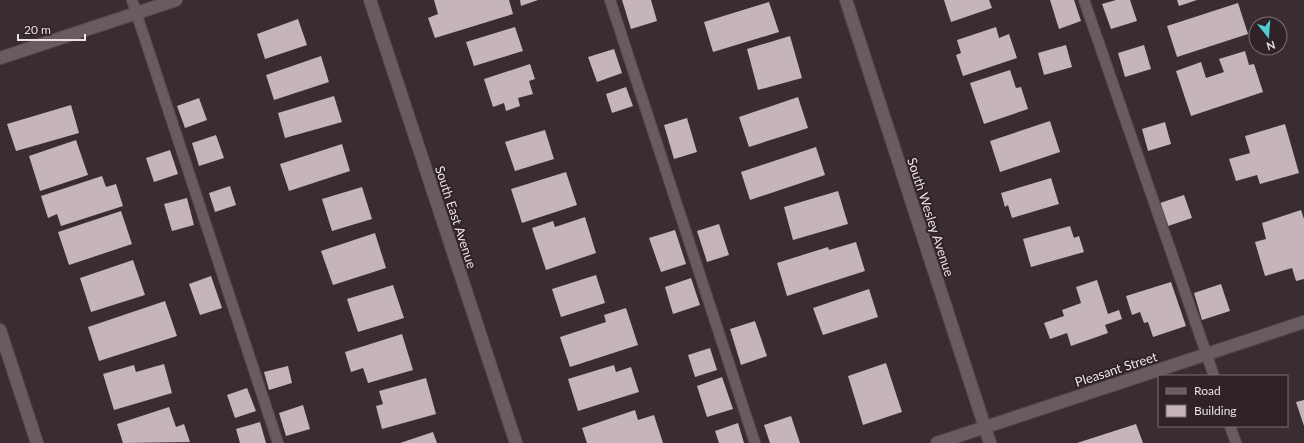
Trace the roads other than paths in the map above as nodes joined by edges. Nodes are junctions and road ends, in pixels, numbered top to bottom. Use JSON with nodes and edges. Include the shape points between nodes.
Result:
{"nodes":[{"id":1,"x":132,"y":0,"type":"edge"},
{"id":2,"x":176,"y":0,"type":"edge"},
{"id":3,"x":370,"y":0,"type":"edge"},
{"id":4,"x":610,"y":0,"type":"edge"},
{"id":5,"x":846,"y":0,"type":"edge"},
{"id":6,"x":1084,"y":0,"type":"edge"},
{"id":7,"x":136,"y":13,"type":"junction"},
{"id":8,"x":0,"y":58,"type":"edge"},
{"id":9,"x":1304,"y":322,"type":"edge"},
{"id":10,"x":0,"y":330,"type":"edge"},
{"id":11,"x":1206,"y":354,"type":"junction"},
{"id":12,"x":1214,"y":375,"type":"edge"},
{"id":13,"x":985,"y":427,"type":"junction"},
{"id":14,"x":1230,"y":427,"type":"edge"},
{"id":15,"x":37,"y":443,"type":"edge"},
{"id":16,"x":278,"y":443,"type":"edge"},
{"id":17,"x":516,"y":443,"type":"edge"},
{"id":18,"x":754,"y":443,"type":"edge"},
{"id":19,"x":937,"y":443,"type":"edge"},
{"id":20,"x":990,"y":443,"type":"edge"},
{"id":21,"x":1236,"y":443,"type":"edge"}],
"edges":[{"from":1,"to":7,"type":"lane"},
{"from":2,"to":7,"type":"street"},
{"from":3,"to":17,"type":"street","name":"South East Avenue"},
{"from":4,"to":18,"type":"lane"},
{"from":5,"to":13,"type":"street","name":"South Wesley Avenue"},
{"from":6,"to":11,"type":"lane"},
{"from":7,"to":8,"type":"street"},
{"from":7,"to":16,"type":"lane"},
{"from":9,"to":11,"type":"street","name":"Pleasant Street"},
{"from":10,"to":15,"type":"street"},
{"from":11,"to":12,"type":"lane"},
{"from":11,"to":13,"type":"street","name":"Pleasant Street"},
{"from":13,"to":19,"type":"street","name":"Pleasant Street"},
{"from":13,"to":20,"type":"street","name":"South Wesley Avenue"},
{"from":14,"to":21,"type":"lane"}]}
